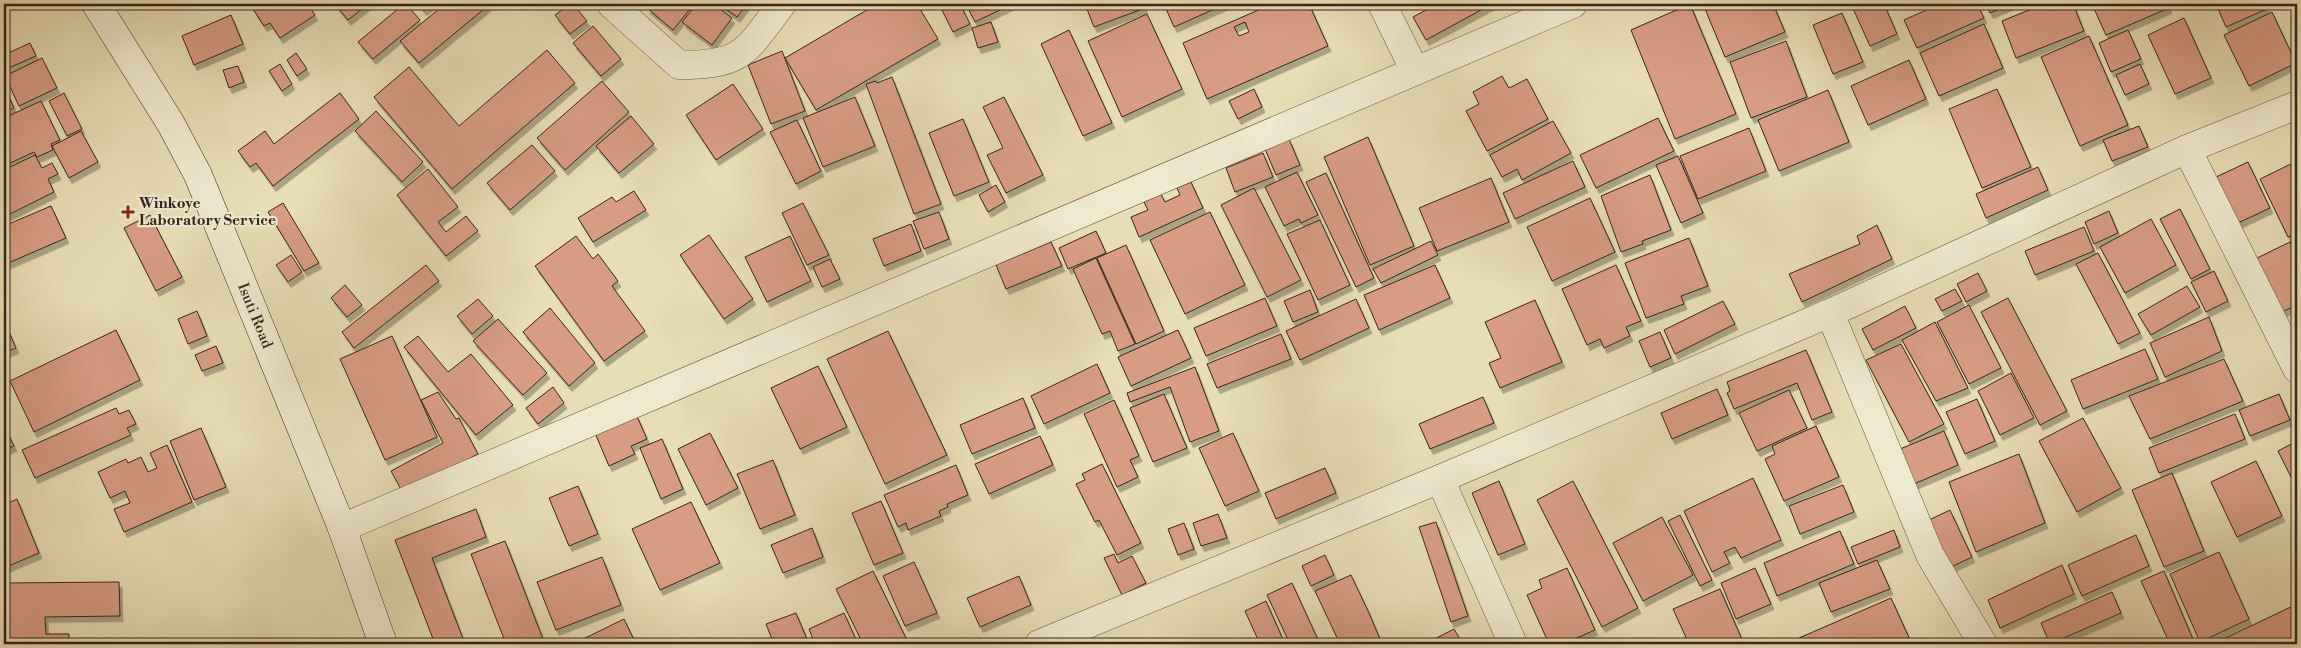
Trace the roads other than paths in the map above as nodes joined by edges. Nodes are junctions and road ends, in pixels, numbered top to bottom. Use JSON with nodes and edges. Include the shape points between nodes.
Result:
{"nodes":[{"id":1,"x":96,"y":4,"type":"edge"},
{"id":2,"x":611,"y":4,"type":"edge"},
{"id":3,"x":782,"y":4,"type":"edge"},
{"id":4,"x":1382,"y":4,"type":"edge"},
{"id":5,"x":1573,"y":4,"type":"edge"},
{"id":6,"x":1415,"y":71,"type":"junction"},
{"id":7,"x":2297,"y":105,"type":"edge"},
{"id":8,"x":2187,"y":149,"type":"junction"},
{"id":9,"x":1830,"y":313,"type":"junction"},
{"id":10,"x":2297,"y":369,"type":"edge"},
{"id":11,"x":1440,"y":479,"type":"junction"},
{"id":12,"x":342,"y":528,"type":"junction"},
{"id":13,"x":382,"y":644,"type":"edge"},
{"id":14,"x":1039,"y":644,"type":"edge"},
{"id":15,"x":1513,"y":644,"type":"edge"},
{"id":16,"x":1983,"y":644,"type":"edge"}],
"edges":[{"from":1,"to":12,"type":"street","name":"Isuti Road","via":[[171,124],[198,175]]},
{"from":2,"to":3,"type":"street","via":[[679,65],[708,65],[724,62],[745,51]]},
{"from":4,"to":6,"type":"street"},
{"from":5,"to":6,"type":"street"},
{"from":6,"to":12,"type":"street"},
{"from":7,"to":8,"type":"street"},
{"from":8,"to":9,"type":"street"},
{"from":8,"to":10,"type":"street"},
{"from":9,"to":11,"type":"street"},
{"from":9,"to":16,"type":"street","via":[[1930,555]]},
{"from":11,"to":14,"type":"street"},
{"from":11,"to":15,"type":"street"},
{"from":12,"to":13,"type":"street","name":"Isuti Road"}]}
